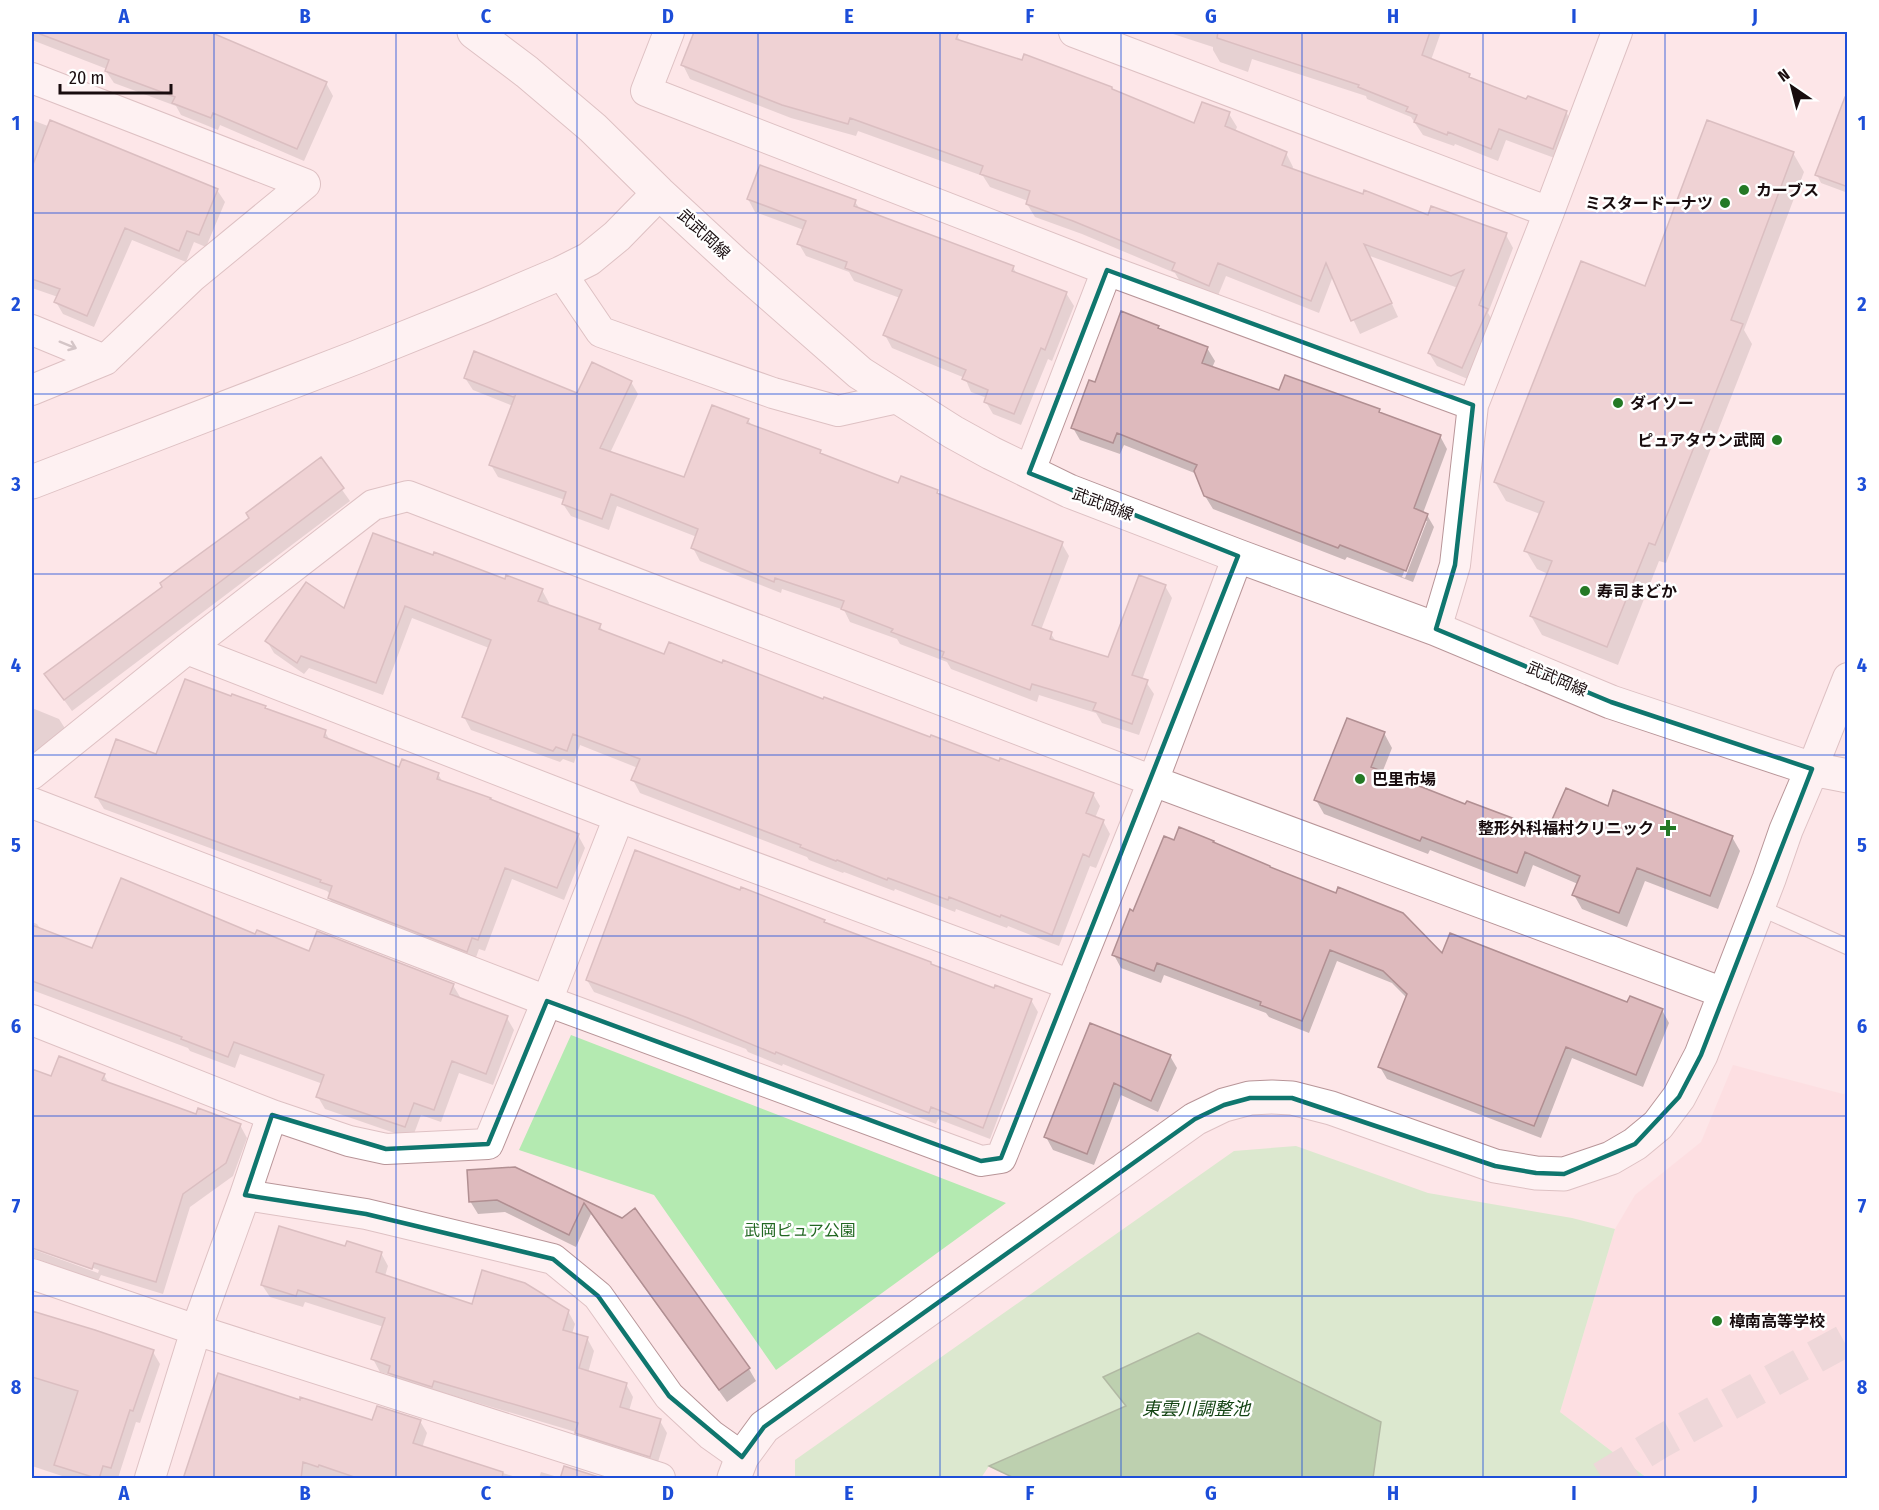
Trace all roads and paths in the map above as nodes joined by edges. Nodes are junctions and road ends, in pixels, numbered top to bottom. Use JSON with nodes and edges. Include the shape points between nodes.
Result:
{"nodes":[{"id":1,"x":474,"y":32,"type":"edge"},
{"id":2,"x":669,"y":32,"type":"edge"},
{"id":3,"x":1074,"y":32,"type":"edge"},
{"id":4,"x":1617,"y":32,"type":"edge"},
{"id":5,"x":32,"y":78,"type":"edge"},
{"id":6,"x":659,"y":193,"type":"junction"},
{"id":7,"x":1550,"y":212,"type":"junction"},
{"id":8,"x":1107,"y":270,"type":"junction"},
{"id":9,"x":561,"y":273,"type":"junction"},
{"id":10,"x":32,"y":330,"type":"edge"},
{"id":11,"x":105,"y":360,"type":"junction"},
{"id":12,"x":36,"y":385,"type":"edge"},
{"id":13,"x":897,"y":398,"type":"junction"},
{"id":14,"x":1473,"y":405,"type":"junction"},
{"id":15,"x":1029,"y":473,"type":"junction"},
{"id":16,"x":32,"y":482,"type":"edge"},
{"id":17,"x":1238,"y":556,"type":"junction"},
{"id":18,"x":1436,"y":629,"type":"junction"},
{"id":19,"x":187,"y":649,"type":"junction"},
{"id":20,"x":1848,"y":678,"type":"edge"},
{"id":21,"x":1812,"y":769,"type":"junction"},
{"id":22,"x":32,"y":774,"type":"edge"},
{"id":23,"x":1848,"y":776,"type":"edge"},
{"id":24,"x":1153,"y":781,"type":"junction"},
{"id":25,"x":32,"y":803,"type":"edge"},
{"id":26,"x":619,"y":817,"type":"junction"},
{"id":27,"x":1758,"y":908,"type":"junction"},
{"id":28,"x":1848,"y":947,"type":"edge"},
{"id":29,"x":1071,"y":985,"type":"junction"},
{"id":30,"x":1724,"y":993,"type":"junction"},
{"id":31,"x":547,"y":1001,"type":"junction"},
{"id":32,"x":32,"y":1020,"type":"edge"},
{"id":33,"x":272,"y":1115,"type":"junction"},
{"id":34,"x":245,"y":1195,"type":"junction"},
{"id":35,"x":32,"y":1274,"type":"edge"},
{"id":36,"x":196,"y":1330,"type":"junction"},
{"id":37,"x":738,"y":1468,"type":"edge"},
{"id":38,"x":150,"y":1479,"type":"edge"},
{"id":39,"x":660,"y":1479,"type":"edge"}],
"edges":[{"from":1,"to":6,"type":"street","name":"武武岡線","via":[[593,128]]},
{"from":2,"to":8,"type":"street","via":[[646,92]]},
{"from":3,"to":7,"type":"street"},
{"from":4,"to":7,"type":"street"},
{"from":5,"to":11,"type":"street","via":[[305,184],[192,277]]},
{"from":6,"to":9,"type":"street","via":[[617,236]]},
{"from":6,"to":13,"type":"street","name":"武武岡線","via":[[827,345]]},
{"from":7,"to":14,"type":"street"},
{"from":8,"to":14,"type":"street"},
{"from":8,"to":15,"type":"street"},
{"from":9,"to":13,"type":"street","via":[[601,332],[773,393],[838,411]]},
{"from":9,"to":16,"type":"street"},
{"from":10,"to":11,"type":"street","one_way":true},
{"from":11,"to":12,"type":"street"},
{"from":13,"to":15,"type":"street","name":"武武岡線"},
{"from":14,"to":18,"type":"street","via":[[1455,565]]},
{"from":15,"to":17,"type":"street","name":"武武岡線"},
{"from":17,"to":18,"type":"street","name":"武武岡線"},
{"from":17,"to":24,"type":"street"},
{"from":18,"to":21,"type":"street","name":"武武岡線","via":[[1611,702]]},
{"from":19,"to":22,"type":"street"},
{"from":19,"to":24,"type":"street","via":[[373,505],[408,496]]},
{"from":19,"to":26,"type":"street"},
{"from":20,"to":21,"type":"street"},
{"from":21,"to":23,"type":"street","name":"武武岡線"},
{"from":21,"to":27,"type":"street"},
{"from":24,"to":29,"type":"street"},
{"from":24,"to":30,"type":"street"},
{"from":25,"to":31,"type":"street"},
{"from":26,"to":29,"type":"street"},
{"from":26,"to":31,"type":"street"},
{"from":27,"to":28,"type":"lane"},
{"from":27,"to":30,"type":"street"},
{"from":29,"to":31,"type":"street","via":[[1001,1158],[981,1161]]},
{"from":30,"to":37,"type":"street","via":[[1679,1097],[1658,1125],[1611,1158],[1564,1174],[1496,1166],[1292,1098],[1250,1098],[1224,1105],[1195,1119],[764,1427]]},
{"from":31,"to":33,"type":"street","via":[[488,1144],[386,1149]]},
{"from":32,"to":33,"type":"street"},
{"from":33,"to":34,"type":"street"},
{"from":34,"to":36,"type":"street"},
{"from":34,"to":37,"type":"street","via":[[366,1214],[553,1259],[598,1296],[669,1396],[711,1435]]},
{"from":35,"to":36,"type":"street"},
{"from":36,"to":38,"type":"street"},
{"from":36,"to":39,"type":"street"}]}
